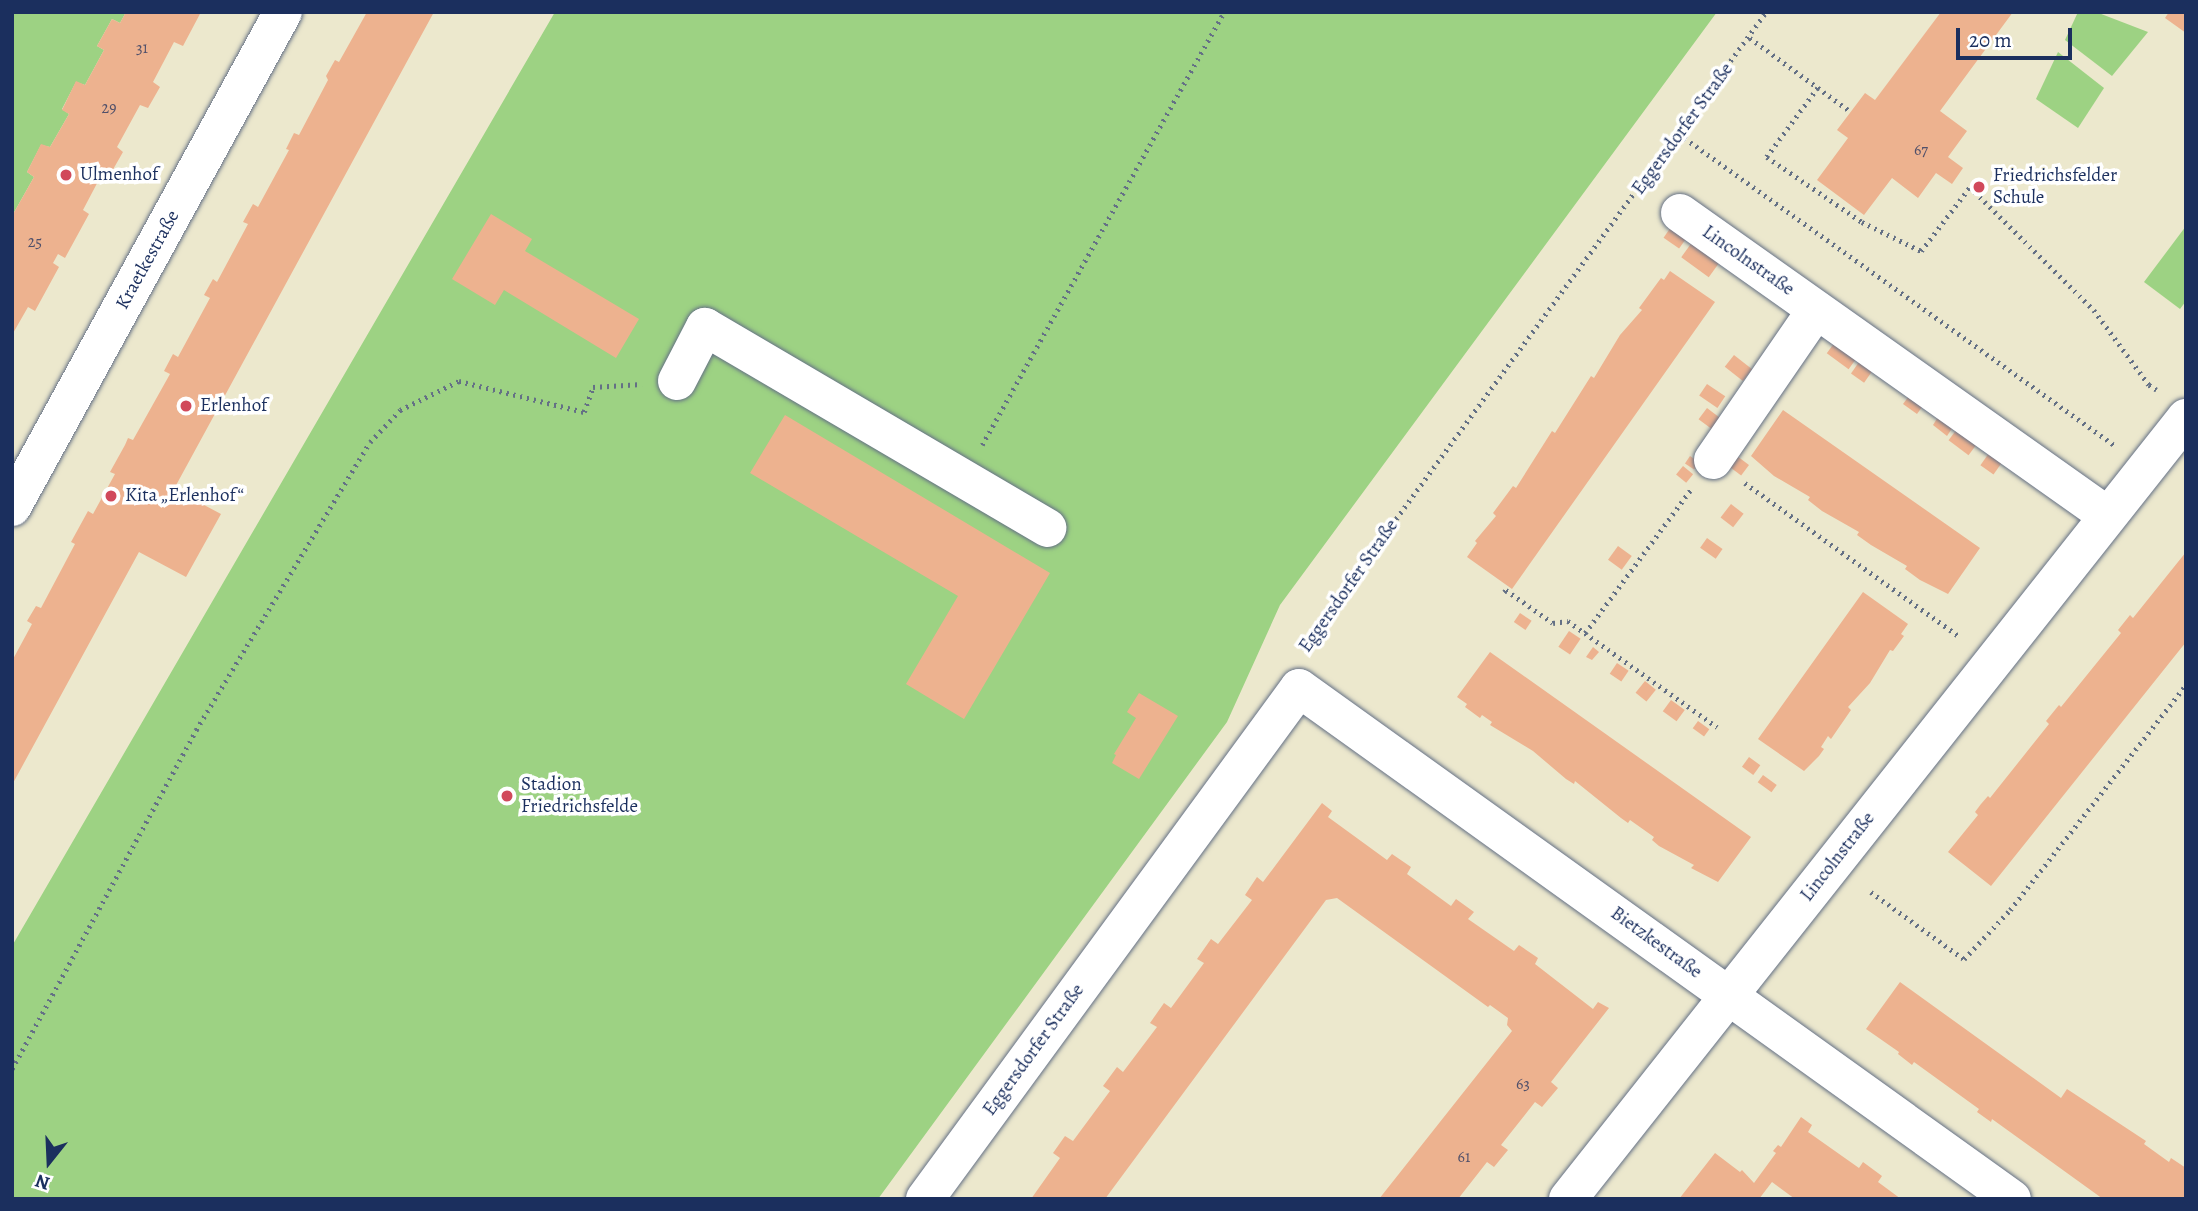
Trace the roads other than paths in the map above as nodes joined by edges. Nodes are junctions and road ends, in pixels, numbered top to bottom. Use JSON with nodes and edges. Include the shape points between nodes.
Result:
{"nodes":[{"id":1,"x":283,"y":12,"type":"edge"},
{"id":2,"x":1680,"y":213,"type":"dead end"},
{"id":3,"x":1816,"y":310,"type":"junction"},
{"id":4,"x":677,"y":382,"type":"road end"},
{"id":5,"x":2186,"y":418,"type":"edge"},
{"id":6,"x":1713,"y":460,"type":"road end"},
{"id":7,"x":12,"y":507,"type":"edge"},
{"id":8,"x":2108,"y":516,"type":"junction"},
{"id":9,"x":1047,"y":528,"type":"dead end"},
{"id":10,"x":1299,"y":688,"type":"joint"},
{"id":11,"x":1729,"y":996,"type":"junction"},
{"id":12,"x":925,"y":1199,"type":"edge"},
{"id":13,"x":1568,"y":1199,"type":"edge"},
{"id":14,"x":2012,"y":1199,"type":"edge"}],
"edges":[{"from":1,"to":7,"type":"street","name":"Kraetkestraße"},
{"from":2,"to":3,"type":"street","name":"Lincolnstraße"},
{"from":3,"to":6,"type":"street"},
{"from":3,"to":8,"type":"street","name":"Lincolnstraße"},
{"from":4,"to":9,"type":"street","via":[[705,327]]},
{"from":5,"to":8,"type":"street","name":"Lincolnstraße"},
{"from":8,"to":11,"type":"street","name":"Lincolnstraße"},
{"from":10,"to":11,"type":"street","name":"Bietzkestraße"},
{"from":10,"to":12,"type":"street","name":"Eggersdorfer Straße"},
{"from":11,"to":13,"type":"street","name":"Lincolnstraße"},
{"from":11,"to":14,"type":"street","name":"Bietzkestraße"}]}
